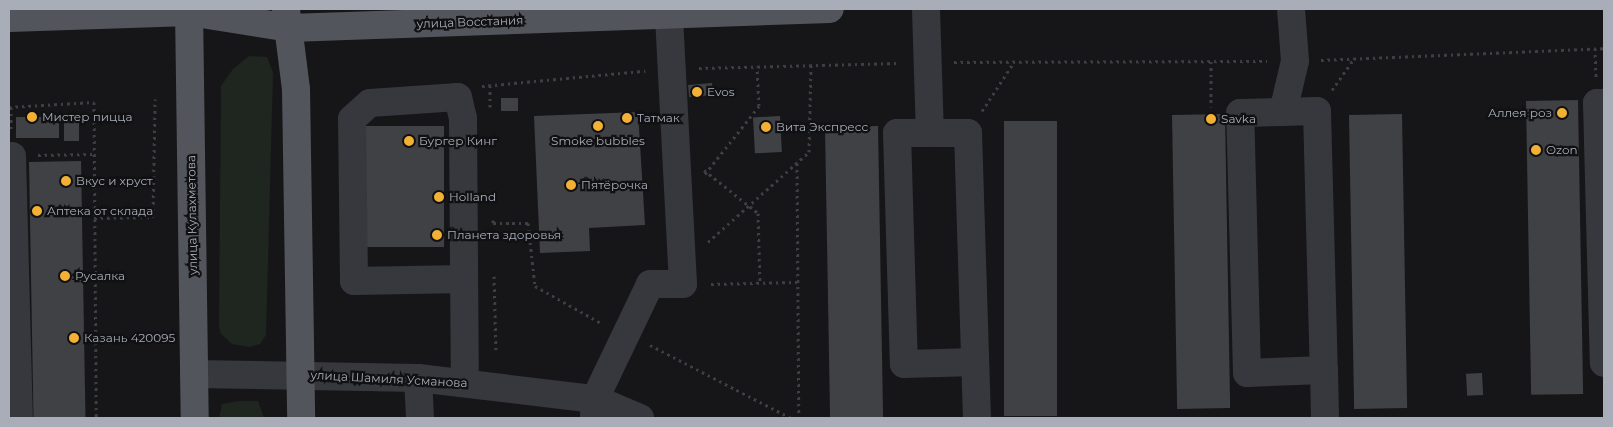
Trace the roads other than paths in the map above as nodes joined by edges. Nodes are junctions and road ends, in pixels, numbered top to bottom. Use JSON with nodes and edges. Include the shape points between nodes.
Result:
{"nodes":[{"id":1,"x":830,"y":9,"type":"edge"},
{"id":2,"x":926,"y":9,"type":"edge"},
{"id":3,"x":1291,"y":9,"type":"edge"},
{"id":4,"x":194,"y":10,"type":"edge"},
{"id":5,"x":668,"y":15,"type":"junction"},
{"id":6,"x":9,"y":18,"type":"edge"},
{"id":7,"x":288,"y":18,"type":"edge"},
{"id":8,"x":1604,"y":103,"type":"edge"},
{"id":9,"x":1283,"y":112,"type":"junction"},
{"id":10,"x":930,"y":133,"type":"junction"},
{"id":11,"x":12,"y":156,"type":"dead end"},
{"id":12,"x":464,"y":279,"type":"junction"},
{"id":13,"x":975,"y":362,"type":"junction"},
{"id":14,"x":1604,"y":363,"type":"edge"},
{"id":15,"x":1324,"y":370,"type":"junction"},
{"id":16,"x":194,"y":374,"type":"junction"},
{"id":17,"x":302,"y":374,"type":"junction"},
{"id":18,"x":418,"y":378,"type":"junction"},
{"id":19,"x":466,"y":383,"type":"junction"},
{"id":20,"x":595,"y":409,"type":"edge"},
{"id":21,"x":18,"y":418,"type":"edge"},
{"id":22,"x":195,"y":418,"type":"edge"},
{"id":23,"x":300,"y":418,"type":"edge"},
{"id":24,"x":420,"y":418,"type":"edge"},
{"id":25,"x":640,"y":418,"type":"edge"},
{"id":26,"x":977,"y":418,"type":"edge"},
{"id":27,"x":1325,"y":418,"type":"edge"}],
"edges":[{"from":1,"to":5,"type":"main road","name":"улица Восстания"},
{"from":2,"to":10,"type":"street"},
{"from":3,"to":9,"type":"street","via":[[1295,61]]},
{"from":4,"to":6,"type":"main road","name":"улица Восстания"},
{"from":4,"to":7,"type":"main road","name":"улица Восстания"},
{"from":4,"to":16,"type":"main road","name":"улица Кулахметова"},
{"from":5,"to":7,"type":"main road","name":"улица Восстания"},
{"from":5,"to":20,"type":"street","via":[[683,275],[650,284],[626,332]]},
{"from":7,"to":17,"type":"main road","via":[[296,89]]},
{"from":8,"to":14,"type":"street","via":[[1597,103]]},
{"from":9,"to":15,"type":"street","via":[[1317,111]]},
{"from":9,"to":15,"type":"street","via":[[1240,113],[1247,373]]},
{"from":10,"to":13,"type":"street","via":[[968,133]]},
{"from":10,"to":13,"type":"street","via":[[897,133],[904,364]]},
{"from":11,"to":21,"type":"street"},
{"from":12,"to":12,"type":"street","via":[[463,118],[458,97],[370,103],[352,119],[354,281]]},
{"from":12,"to":19,"type":"street"},
{"from":13,"to":26,"type":"street"},
{"from":15,"to":27,"type":"street"},
{"from":16,"to":17,"type":"street","name":"улица Шамиля Усманова"},
{"from":16,"to":22,"type":"main road","name":"улица Кулахметова"},
{"from":17,"to":18,"type":"street","name":"улица Шамиля Усманова"},
{"from":17,"to":23,"type":"main road"},
{"from":18,"to":19,"type":"street","name":"улица Шамиля Усманова"},
{"from":18,"to":24,"type":"street"},
{"from":19,"to":20,"type":"street","name":"улица Шамиля Усманова"},
{"from":20,"to":25,"type":"street","name":"улица Шамиля Усманова"}]}
